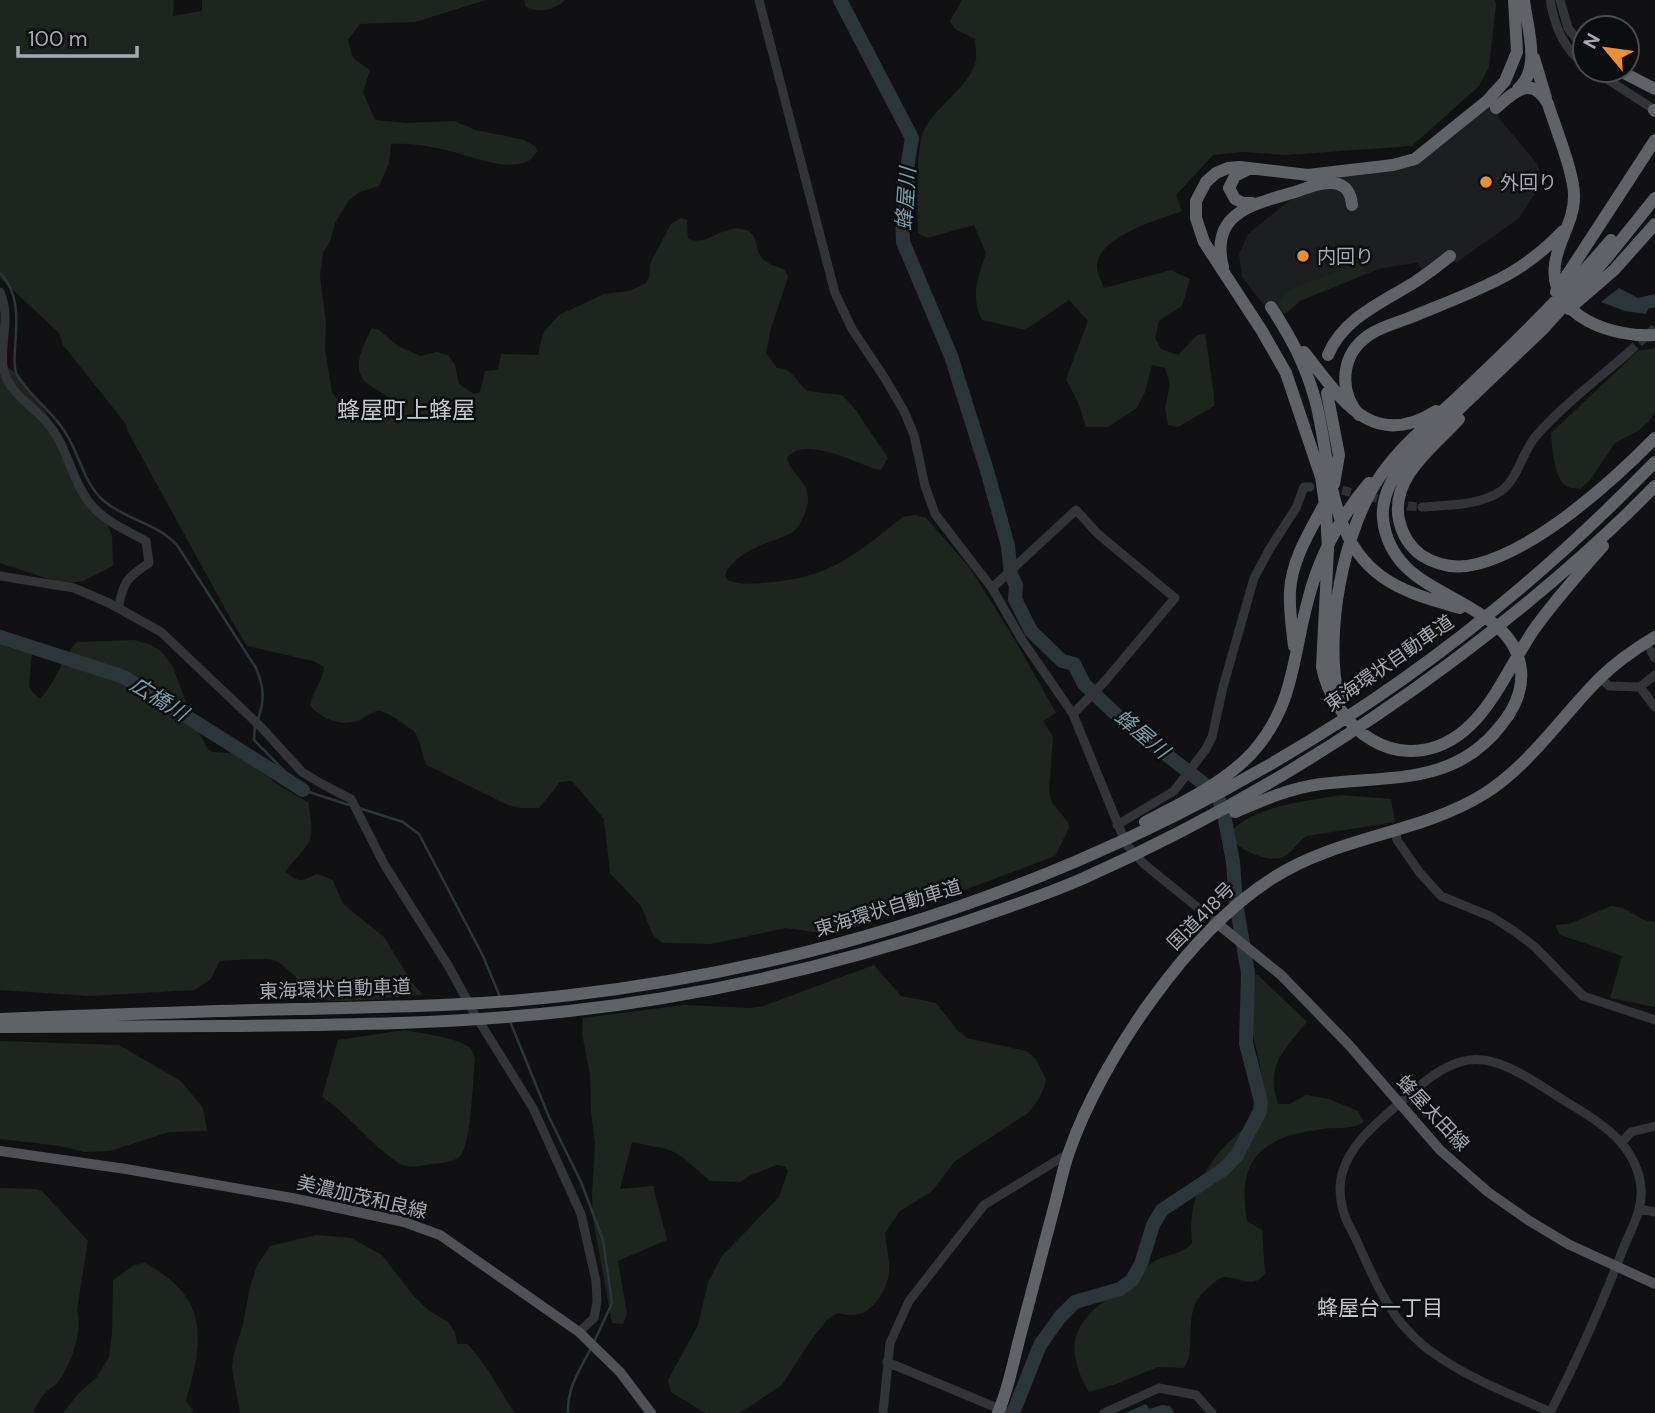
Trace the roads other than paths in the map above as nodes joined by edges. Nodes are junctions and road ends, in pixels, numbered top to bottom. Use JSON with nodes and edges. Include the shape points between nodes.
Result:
{"nodes":[{"id":1,"x":759,"y":0,"type":"edge"},
{"id":2,"x":1514,"y":0,"type":"edge"},
{"id":3,"x":1524,"y":0,"type":"edge"},
{"id":4,"x":1550,"y":0,"type":"edge"},
{"id":5,"x":1560,"y":0,"type":"edge"},
{"id":6,"x":1571,"y":32,"type":"edge"},
{"id":7,"x":1530,"y":44,"type":"junction"},
{"id":8,"x":1571,"y":50,"type":"edge"},
{"id":9,"x":1615,"y":84,"type":"edge"},
{"id":10,"x":1637,"y":84,"type":"edge"},
{"id":11,"x":1513,"y":93,"type":"junction"},
{"id":12,"x":1655,"y":96,"type":"edge"},
{"id":13,"x":1548,"y":104,"type":"junction"},
{"id":14,"x":1496,"y":108,"type":"dead end"},
{"id":15,"x":1655,"y":110,"type":"edge"},
{"id":16,"x":1653,"y":144,"type":"edge"},
{"id":17,"x":1255,"y":169,"type":"junction"},
{"id":18,"x":1655,"y":186,"type":"edge"},
{"id":19,"x":1655,"y":198,"type":"edge"},
{"id":20,"x":1259,"y":202,"type":"junction"},
{"id":21,"x":1352,"y":205,"type":"dead end"},
{"id":22,"x":1569,"y":222,"type":"junction"},
{"id":23,"x":1655,"y":224,"type":"edge"},
{"id":24,"x":1450,"y":256,"type":"dead end"},
{"id":25,"x":1225,"y":274,"type":"junction"},
{"id":26,"x":0,"y":292,"type":"edge"},
{"id":27,"x":1271,"y":307,"type":"dead end"},
{"id":28,"x":1540,"y":325,"type":"junction"},
{"id":29,"x":1290,"y":335,"type":"junction"},
{"id":30,"x":1655,"y":335,"type":"edge"},
{"id":31,"x":1629,"y":352,"type":"tunnel mouth"},
{"id":32,"x":1328,"y":355,"type":"dead end"},
{"id":33,"x":1500,"y":371,"type":"junction"},
{"id":34,"x":1327,"y":393,"type":"dead end"},
{"id":35,"x":1462,"y":393,"type":"junction"},
{"id":36,"x":1359,"y":415,"type":"junction"},
{"id":37,"x":1655,"y":438,"type":"edge"},
{"id":38,"x":1391,"y":460,"type":"junction"},
{"id":39,"x":1655,"y":462,"type":"edge"},
{"id":40,"x":1310,"y":487,"type":"dead end"},
{"id":41,"x":1655,"y":487,"type":"edge"},
{"id":42,"x":1422,"y":507,"type":"tunnel mouth"},
{"id":43,"x":0,"y":576,"type":"edge"},
{"id":44,"x":992,"y":589,"type":"junction"},
{"id":45,"x":118,"y":608,"type":"junction"},
{"id":46,"x":1477,"y":613,"type":"junction"},
{"id":47,"x":1655,"y":637,"type":"edge"},
{"id":48,"x":1295,"y":667,"type":"junction"},
{"id":49,"x":1655,"y":675,"type":"edge"},
{"id":50,"x":1600,"y":678,"type":"junction"},
{"id":51,"x":1640,"y":687,"type":"junction"},
{"id":52,"x":1655,"y":708,"type":"edge"},
{"id":53,"x":1343,"y":710,"type":"junction"},
{"id":54,"x":1073,"y":714,"type":"junction"},
{"id":55,"x":1117,"y":825,"type":"junction"},
{"id":56,"x":1395,"y":830,"type":"junction"},
{"id":57,"x":1037,"y":879,"type":"junction"},
{"id":58,"x":1081,"y":880,"type":"junction"},
{"id":59,"x":1218,"y":924,"type":"junction"},
{"id":60,"x":0,"y":1019,"type":"edge"},
{"id":61,"x":1655,"y":1020,"type":"edge"},
{"id":62,"x":0,"y":1027,"type":"edge"},
{"id":63,"x":1399,"y":1104,"type":"junction"},
{"id":64,"x":1655,"y":1126,"type":"edge"},
{"id":65,"x":1623,"y":1141,"type":"junction"},
{"id":66,"x":0,"y":1151,"type":"edge"},
{"id":67,"x":1069,"y":1153,"type":"junction"},
{"id":68,"x":1640,"y":1209,"type":"junction"},
{"id":69,"x":1655,"y":1212,"type":"edge"},
{"id":70,"x":1618,"y":1266,"type":"junction"},
{"id":71,"x":1655,"y":1284,"type":"edge"},
{"id":72,"x":582,"y":1335,"type":"junction"},
{"id":73,"x":887,"y":1362,"type":"junction"},
{"id":74,"x":1002,"y":1412,"type":"edge"},
{"id":75,"x":1550,"y":1412,"type":"edge"},
{"id":76,"x":651,"y":1413,"type":"edge"},
{"id":77,"x":883,"y":1413,"type":"edge"},
{"id":78,"x":1104,"y":1413,"type":"edge"},
{"id":79,"x":1212,"y":1413,"type":"edge"}],
"edges":[{"from":1,"to":44,"type":"street","via":[[835,293],[904,411],[935,514]]},
{"from":2,"to":17,"type":"highway","via":[[1517,52],[1506,80],[1422,154],[1393,166],[1308,175]]},
{"from":3,"to":7,"type":"highway"},
{"from":4,"to":8,"type":"street","via":[[1555,25]]},
{"from":5,"to":6,"type":"street"},
{"from":7,"to":11,"type":"highway","via":[[1530,75]]},
{"from":7,"to":13,"type":"highway"},
{"from":9,"to":15,"type":"street"},
{"from":10,"to":12,"type":"street"},
{"from":11,"to":13,"type":"highway","via":[[1533,88]]},
{"from":11,"to":14,"type":"highway"},
{"from":13,"to":22,"type":"highway","via":[[1574,189]]},
{"from":16,"to":28,"type":"highway"},
{"from":17,"to":20,"type":"highway","via":[[1235,176],[1229,188],[1239,202]]},
{"from":17,"to":25,"type":"highway","via":[[1234,167],[1216,173],[1196,201],[1200,235]]},
{"from":18,"to":28,"type":"highway"},
{"from":19,"to":28,"type":"highway","via":[[1606,259]]},
{"from":20,"to":21,"type":"highway","via":[[1331,183],[1346,188]]},
{"from":20,"to":25,"type":"highway","via":[[1239,211],[1224,231],[1220,256]]},
{"from":22,"to":30,"type":"highway","via":[[1555,268],[1559,291],[1568,305],[1579,316],[1610,331]]},
{"from":22,"to":36,"type":"highway","via":[[1521,267],[1362,341],[1351,354],[1345,379],[1349,402]]},
{"from":23,"to":28,"type":"highway","via":[[1598,286]]},
{"from":24,"to":32,"type":"highway","via":[[1354,320],[1335,339]]},
{"from":25,"to":53,"type":"highway","via":[[1286,373],[1321,477],[1328,528],[1322,667],[1328,689]]},
{"from":26,"to":45,"type":"street","via":[[6,317],[3,366],[14,392],[52,428],[88,501],[105,518],[146,541],[149,563],[127,577]]},
{"from":27,"to":29,"type":"highway"},
{"from":28,"to":33,"type":"highway"},
{"from":28,"to":35,"type":"highway"},
{"from":29,"to":36,"type":"highway"},
{"from":29,"to":46,"type":"highway","via":[[1308,376],[1343,527],[1358,553],[1391,583]]},
{"from":31,"to":42,"type":"street","via":[[1534,438],[1501,491],[1468,503]]},
{"from":33,"to":37,"type":"highway","via":[[1413,468],[1398,497],[1404,535],[1418,552],[1439,564],[1476,565],[1525,542],[1581,503]]},
{"from":33,"to":46,"type":"highway","via":[[1401,467],[1388,491],[1383,514],[1392,551],[1407,568]]},
{"from":34,"to":48,"type":"highway","via":[[1339,465],[1295,563],[1290,592]]},
{"from":35,"to":36,"type":"highway","via":[[1433,413],[1401,426],[1382,426]]},
{"from":35,"to":38,"type":"highway"},
{"from":38,"to":48,"type":"highway","via":[[1359,495],[1331,540],[1308,598]]},
{"from":38,"to":53,"type":"highway","via":[[1365,504],[1341,581],[1334,660]]},
{"from":39,"to":57,"type":"highway","name":"東海環状自動車道","via":[[1522,587],[1398,682],[1276,762],[1163,823]]},
{"from":40,"to":55,"type":"street","via":[[1304,487],[1254,578],[1206,749],[1174,791]]},
{"from":41,"to":53,"type":"highway","via":[[1558,598],[1469,727],[1448,742],[1420,750],[1391,749],[1369,739]]},
{"from":41,"to":58,"type":"highway","name":"東海環状自動車道","via":[[1594,545],[1473,646],[1407,694],[1285,775]]},
{"from":43,"to":45,"type":"street","via":[[74,588]]},
{"from":44,"to":54,"type":"street"},
{"from":44,"to":54,"type":"street","via":[[1076,510],[1175,598]]},
{"from":45,"to":72,"type":"street","via":[[161,632],[302,772],[351,799],[384,864],[533,1108],[581,1214],[597,1302],[594,1318]]},
{"from":46,"to":58,"type":"highway","via":[[1509,640],[1521,669],[1518,695],[1501,725],[1480,746],[1454,762],[1411,777],[1320,785],[1274,795]]},
{"from":47,"to":50,"type":"highway","name":"国道418号"},
{"from":48,"to":57,"type":"highway","via":[[1283,706],[1242,763],[1155,817]]},
{"from":49,"to":51,"type":"street"},
{"from":50,"to":51,"type":"street","via":[[1609,686]]},
{"from":50,"to":56,"type":"highway","name":"国道418号","via":[[1502,780],[1465,803]]},
{"from":51,"to":52,"type":"street"},
{"from":54,"to":55,"type":"street"},
{"from":55,"to":59,"type":"street","via":[[1144,864]]},
{"from":56,"to":59,"type":"highway","name":"国道418号","via":[[1297,863],[1244,898]]},
{"from":56,"to":61,"type":"street","via":[[1397,840],[1441,896],[1514,931],[1583,996]]},
{"from":57,"to":60,"type":"highway","name":"東海環状自動車道","via":[[924,920],[803,954],[624,988],[514,1001]]},
{"from":58,"to":62,"type":"highway","name":"東海環状自動車道","via":[[927,935],[806,969],[626,1004],[516,1016],[314,1027]]},
{"from":59,"to":63,"type":"main road","name":"蜂屋太田線","via":[[1281,975]]},
{"from":59,"to":67,"type":"highway","name":"国道418号","via":[[1183,959],[1144,1011],[1093,1096]]},
{"from":63,"to":65,"type":"street","via":[[1439,1071],[1484,1059],[1549,1091]]},
{"from":63,"to":70,"type":"main road","name":"蜂屋太田線","via":[[1440,1150],[1488,1192],[1568,1244]]},
{"from":63,"to":75,"type":"street","via":[[1350,1152],[1342,1174],[1343,1211],[1369,1268],[1402,1324],[1431,1352]]},
{"from":64,"to":65,"type":"street","via":[[1631,1132]]},
{"from":65,"to":68,"type":"street","via":[[1638,1178]]},
{"from":66,"to":72,"type":"main road","name":"美濃加茂和良線","via":[[292,1198],[404,1222],[440,1235]]},
{"from":67,"to":73,"type":"street","via":[[984,1205],[909,1301],[890,1343]]},
{"from":67,"to":74,"type":"highway","name":"国道418号"},
{"from":68,"to":69,"type":"street"},
{"from":68,"to":70,"type":"street"},
{"from":70,"to":71,"type":"main road","name":"蜂屋太田線"},
{"from":70,"to":75,"type":"street"},
{"from":72,"to":76,"type":"main road","name":"美濃加茂和良線","via":[[620,1372]]},
{"from":73,"to":74,"type":"street"},
{"from":73,"to":77,"type":"street"},
{"from":78,"to":79,"type":"street","via":[[1159,1388],[1196,1395]]}]}
